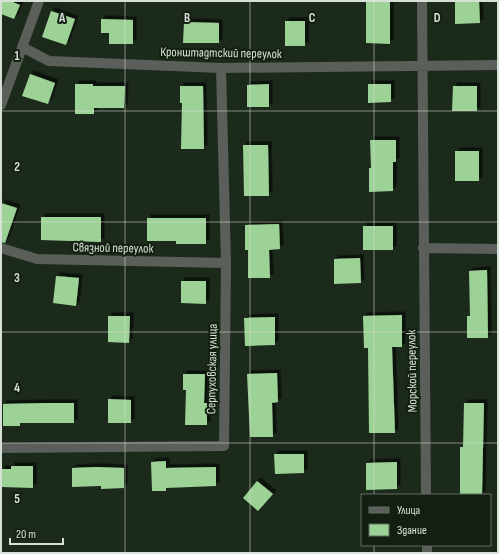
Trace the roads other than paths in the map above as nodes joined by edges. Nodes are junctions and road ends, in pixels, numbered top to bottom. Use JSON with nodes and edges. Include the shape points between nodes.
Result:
{"nodes":[{"id":1,"x":39,"y":1,"type":"edge"},
{"id":2,"x":422,"y":1,"type":"edge"},
{"id":3,"x":22,"y":47,"type":"junction"},
{"id":4,"x":498,"y":65,"type":"edge"},
{"id":5,"x":422,"y":66,"type":"junction"},
{"id":6,"x":221,"y":68,"type":"junction"},
{"id":7,"x":1,"y":105,"type":"edge"},
{"id":8,"x":1,"y":248,"type":"edge"},
{"id":9,"x":423,"y":248,"type":"junction"},
{"id":10,"x":498,"y":249,"type":"edge"},
{"id":11,"x":226,"y":263,"type":"junction"},
{"id":12,"x":1,"y":448,"type":"edge"},
{"id":13,"x":426,"y":494,"type":"edge"}],
"edges":[{"from":1,"to":3,"type":"street"},
{"from":2,"to":5,"type":"street","name":"Морской переулок"},
{"from":3,"to":6,"type":"street","name":"Кронштадтский переулок","via":[[49,61]]},
{"from":3,"to":7,"type":"street"},
{"from":4,"to":5,"type":"street"},
{"from":5,"to":6,"type":"street","name":"Кронштадтский переулок"},
{"from":5,"to":9,"type":"street","name":"Морской переулок"},
{"from":6,"to":11,"type":"street","name":"Серпуховская улица"},
{"from":8,"to":11,"type":"street","name":"Связной переулок","via":[[37,259]]},
{"from":9,"to":10,"type":"street"},
{"from":9,"to":13,"type":"street","name":"Морской переулок"},
{"from":11,"to":12,"type":"street","name":"Серпуховская улица","via":[[224,446]]}]}
